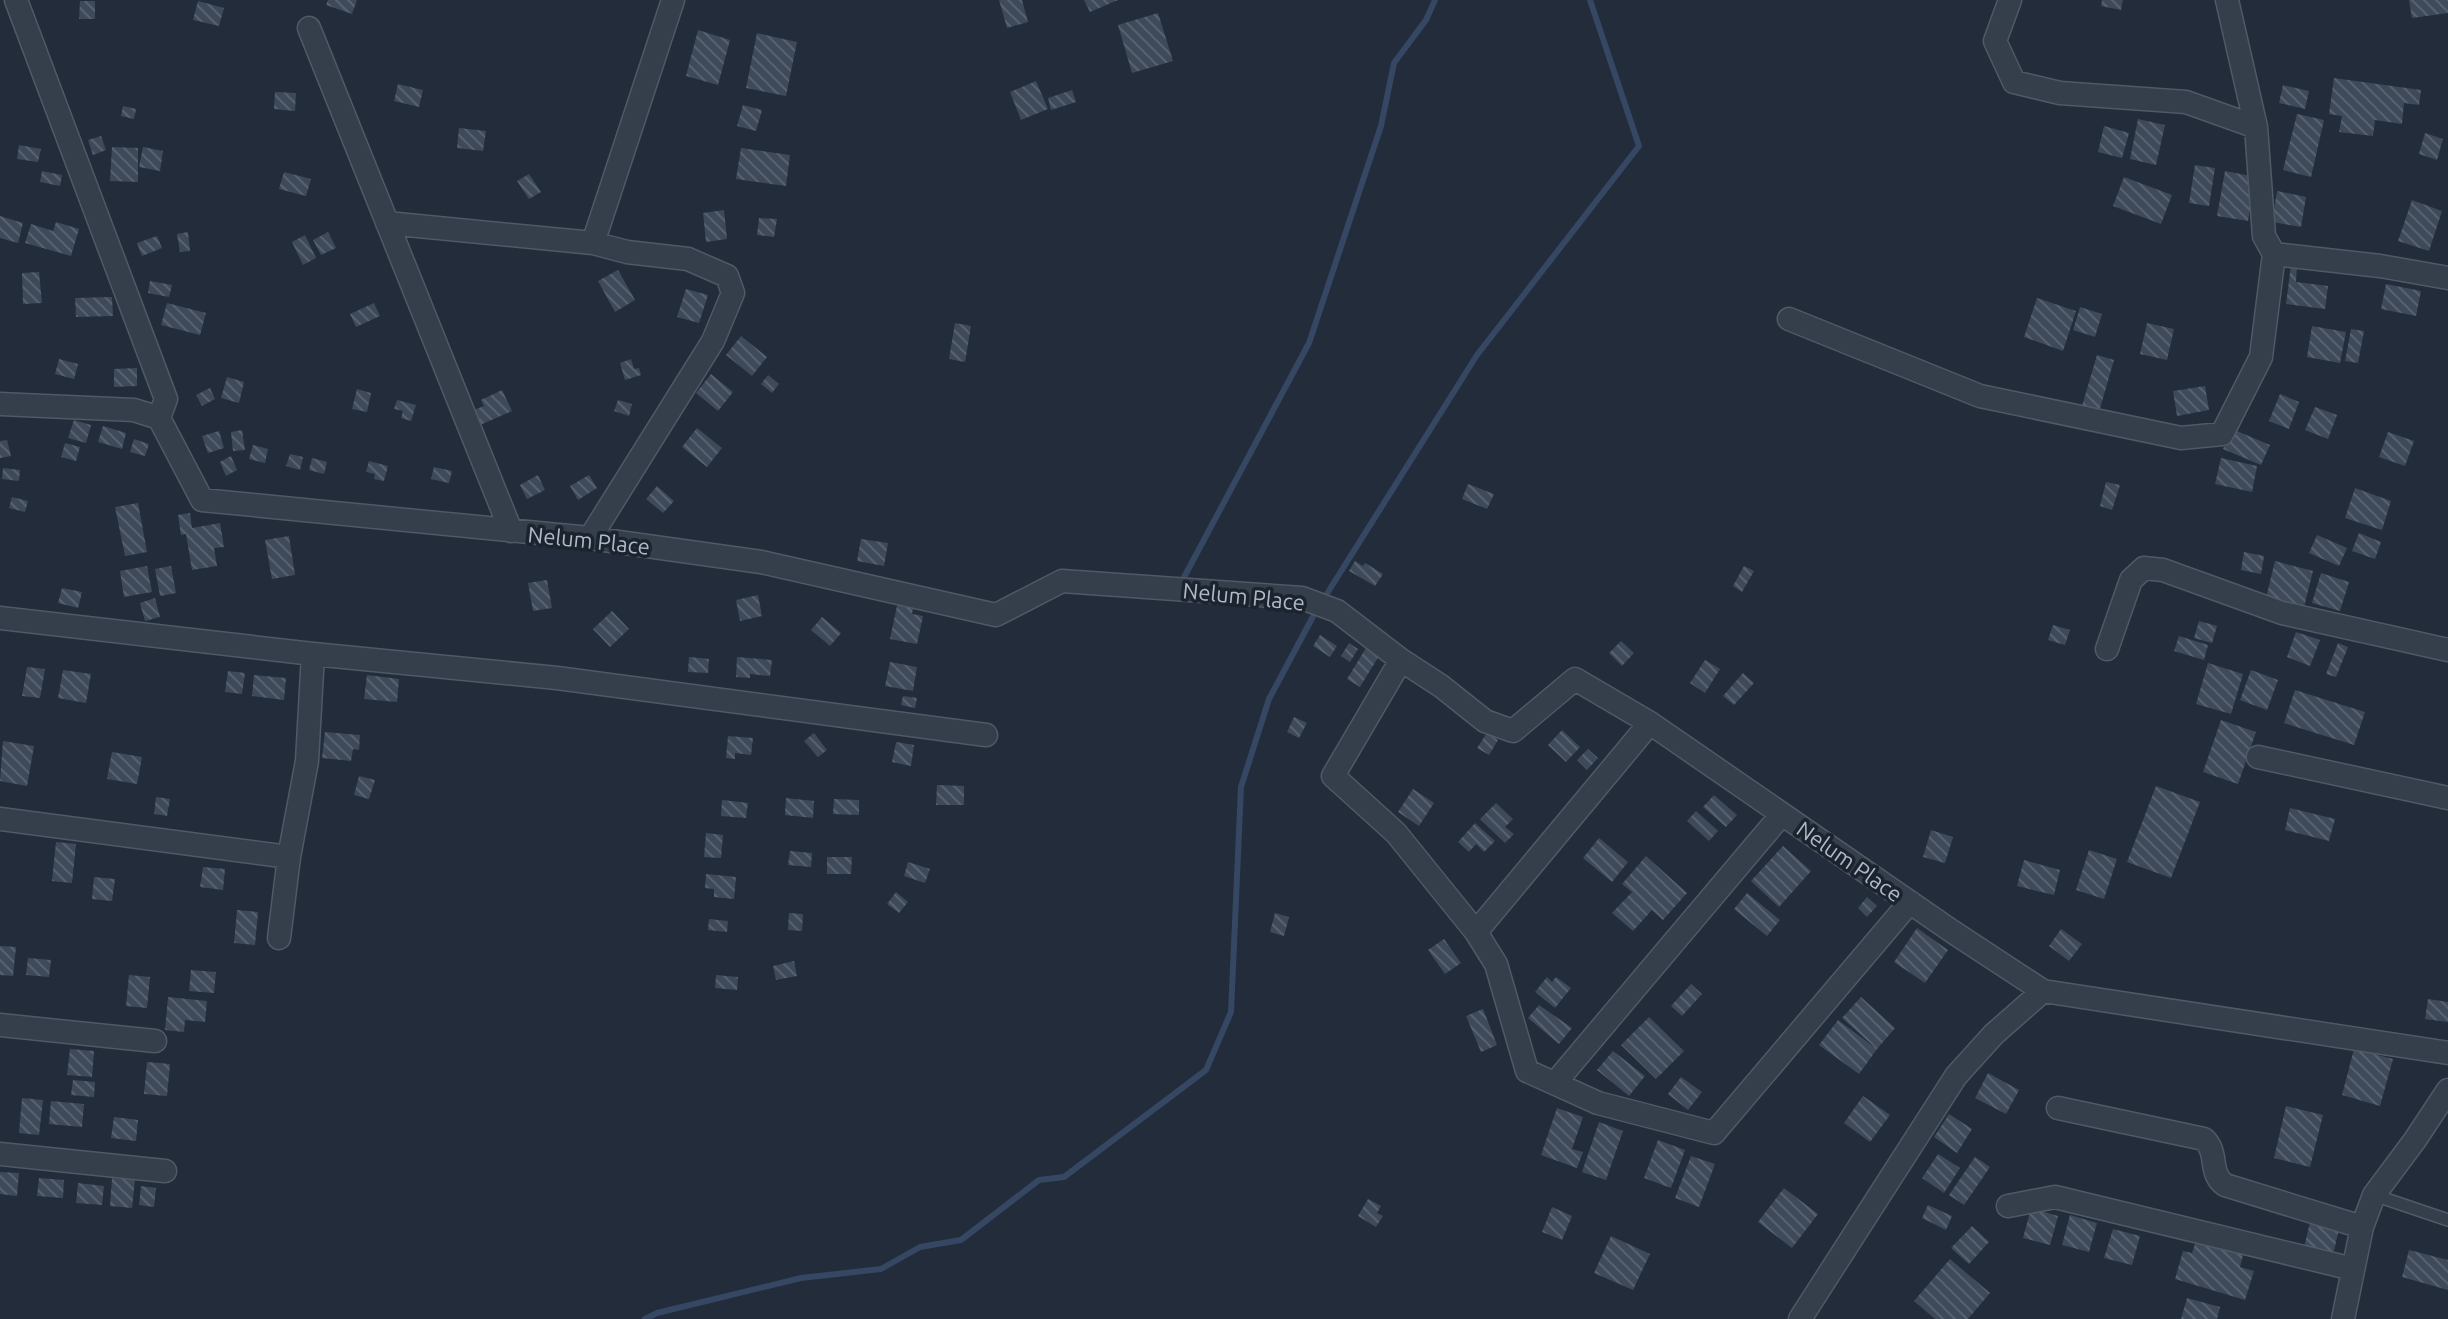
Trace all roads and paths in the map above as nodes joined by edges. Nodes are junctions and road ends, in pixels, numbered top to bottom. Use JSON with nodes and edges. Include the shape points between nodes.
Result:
{"nodes":[{"id":1,"x":16,"y":0,"type":"edge"},
{"id":2,"x":673,"y":0,"type":"edge"},
{"id":3,"x":2010,"y":0,"type":"edge"},
{"id":4,"x":2227,"y":0,"type":"edge"},
{"id":5,"x":309,"y":28,"type":"dead end"},
{"id":6,"x":2256,"y":127,"type":"junction"},
{"id":7,"x":387,"y":223,"type":"junction"},
{"id":8,"x":593,"y":243,"type":"junction"},
{"id":9,"x":2274,"y":254,"type":"junction"},
{"id":10,"x":2448,"y":278,"type":"edge"},
{"id":11,"x":1789,"y":319,"type":"dead end"},
{"id":12,"x":0,"y":404,"type":"edge"},
{"id":13,"x":159,"y":418,"type":"junction"},
{"id":14,"x":511,"y":531,"type":"junction"},
{"id":15,"x":590,"y":538,"type":"junction"},
{"id":16,"x":0,"y":618,"type":"edge"},
{"id":17,"x":2107,"y":649,"type":"dead end"},
{"id":18,"x":2448,"y":650,"type":"edge"},
{"id":19,"x":313,"y":654,"type":"junction"},
{"id":20,"x":1401,"y":660,"type":"junction"},
{"id":21,"x":1650,"y":723,"type":"junction"},
{"id":22,"x":986,"y":735,"type":"dead end"},
{"id":23,"x":2258,"y":757,"type":"dead end"},
{"id":24,"x":2448,"y":798,"type":"edge"},
{"id":25,"x":1782,"y":814,"type":"junction"},
{"id":26,"x":0,"y":819,"type":"edge"},
{"id":27,"x":289,"y":857,"type":"junction"},
{"id":28,"x":1910,"y":902,"type":"junction"},
{"id":29,"x":1476,"y":932,"type":"junction"},
{"id":30,"x":279,"y":938,"type":"dead end"},
{"id":31,"x":2043,"y":991,"type":"junction"},
{"id":32,"x":0,"y":1025,"type":"edge"},
{"id":33,"x":155,"y":1041,"type":"dead end"},
{"id":34,"x":2448,"y":1053,"type":"edge"},
{"id":35,"x":1555,"y":1083,"type":"junction"},
{"id":36,"x":2448,"y":1090,"type":"edge"},
{"id":37,"x":2058,"y":1108,"type":"dead end"},
{"id":38,"x":0,"y":1154,"type":"edge"},
{"id":39,"x":165,"y":1171,"type":"dead end"},
{"id":40,"x":2374,"y":1195,"type":"junction"},
{"id":41,"x":2008,"y":1206,"type":"dead end"},
{"id":42,"x":2448,"y":1220,"type":"edge"},
{"id":43,"x":2362,"y":1227,"type":"junction"},
{"id":44,"x":2353,"y":1269,"type":"junction"},
{"id":45,"x":1800,"y":1319,"type":"edge"},
{"id":46,"x":2343,"y":1319,"type":"edge"}],
"edges":[{"from":1,"to":13,"type":"street","via":[[166,399]]},
{"from":2,"to":8,"type":"street"},
{"from":3,"to":6,"type":"street","via":[[1995,41],[2014,82],[2060,93],[2186,102]]},
{"from":4,"to":6,"type":"street"},
{"from":5,"to":7,"type":"street"},
{"from":6,"to":9,"type":"street","via":[[2264,236]]},
{"from":7,"to":8,"type":"street"},
{"from":7,"to":14,"type":"street"},
{"from":8,"to":15,"type":"street","via":[[688,259],[727,276],[733,293],[713,341]]},
{"from":9,"to":10,"type":"street"},
{"from":9,"to":11,"type":"street","via":[[2261,357],[2222,434],[2181,438],[1980,396]]},
{"from":12,"to":13,"type":"street","via":[[134,410]]},
{"from":13,"to":14,"type":"street","name":"Nelum Place","via":[[202,500]]},
{"from":14,"to":15,"type":"street","name":"Nelum Place"},
{"from":15,"to":20,"type":"street","name":"Nelum Place","via":[[761,562],[996,615],[1062,581],[1302,598],[1337,611]]},
{"from":16,"to":19,"type":"street"},
{"from":17,"to":18,"type":"street","via":[[2131,580],[2144,568],[2282,613]]},
{"from":19,"to":22,"type":"street","via":[[557,678]]},
{"from":19,"to":27,"type":"street","via":[[307,761]]},
{"from":20,"to":21,"type":"street","name":"Nelum Place","via":[[1485,721],[1513,731],[1575,679]]},
{"from":20,"to":29,"type":"street","via":[[1333,776],[1396,833]]},
{"from":21,"to":25,"type":"street","name":"Nelum Place"},
{"from":21,"to":29,"type":"street"},
{"from":23,"to":24,"type":"street"},
{"from":25,"to":28,"type":"street","name":"Nelum Place"},
{"from":25,"to":35,"type":"street"},
{"from":26,"to":27,"type":"street"},
{"from":27,"to":30,"type":"street"},
{"from":28,"to":31,"type":"street","name":"Nelum Place"},
{"from":28,"to":35,"type":"street","via":[[1714,1133],[1598,1103]]},
{"from":29,"to":35,"type":"street","via":[[1496,964],[1527,1071]]},
{"from":31,"to":34,"type":"street","name":"Nelum Place"},
{"from":31,"to":45,"type":"street","via":[[1956,1076]]},
{"from":32,"to":33,"type":"street"},
{"from":36,"to":40,"type":"street"},
{"from":37,"to":43,"type":"street","via":[[2204,1139],[2214,1153],[2218,1180],[2225,1185]]},
{"from":38,"to":39,"type":"street"},
{"from":40,"to":42,"type":"lane"},
{"from":40,"to":43,"type":"street"},
{"from":41,"to":44,"type":"street","via":[[2055,1197]]},
{"from":43,"to":44,"type":"street"},
{"from":44,"to":46,"type":"street"}]}
